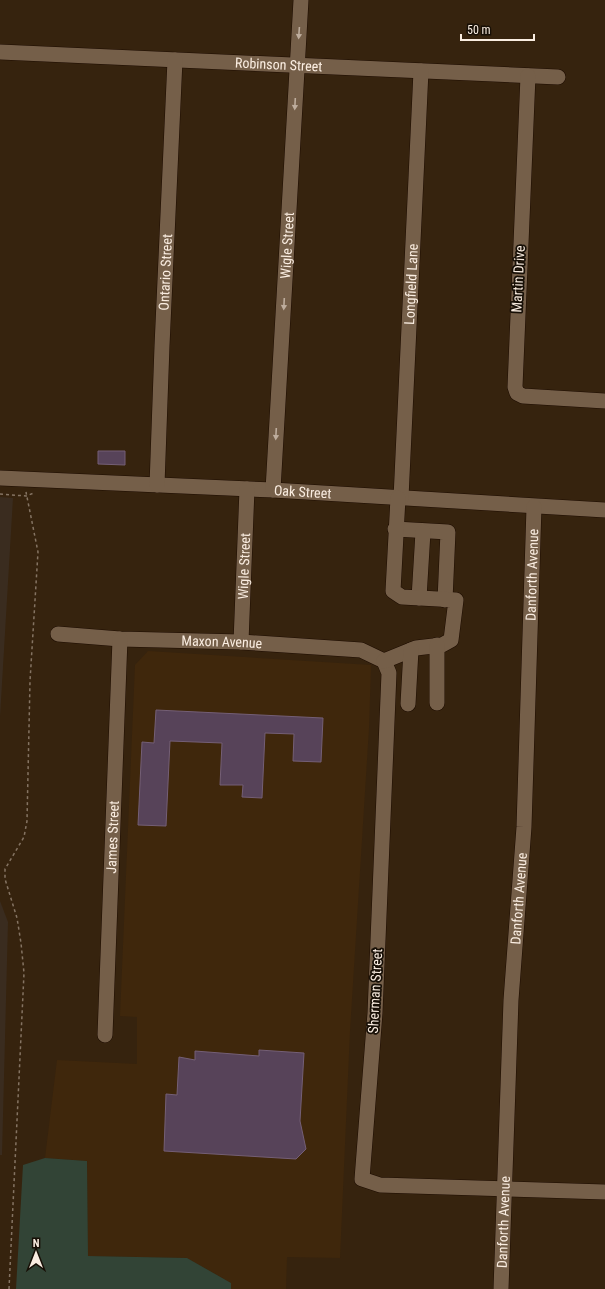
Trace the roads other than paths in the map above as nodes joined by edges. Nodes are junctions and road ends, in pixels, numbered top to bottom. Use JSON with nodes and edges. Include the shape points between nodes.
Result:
{"nodes":[{"id":1,"x":301,"y":0,"type":"edge"},
{"id":2,"x":0,"y":52,"type":"edge"},
{"id":3,"x":176,"y":60,"type":"junction"},
{"id":4,"x":297,"y":65,"type":"junction"},
{"id":5,"x":421,"y":71,"type":"junction"},
{"id":6,"x":528,"y":76,"type":"junction"},
{"id":7,"x":558,"y":77,"type":"dead end"},
{"id":8,"x":605,"y":401,"type":"edge"},
{"id":9,"x":0,"y":478,"type":"edge"},
{"id":10,"x":157,"y":485,"type":"junction"},
{"id":11,"x":247,"y":489,"type":"junction"},
{"id":12,"x":273,"y":490,"type":"junction"},
{"id":13,"x":400,"y":498,"type":"junction"},
{"id":14,"x":534,"y":507,"type":"junction"},
{"id":15,"x":605,"y":510,"type":"edge"},
{"id":16,"x":396,"y":529,"type":"junction"},
{"id":17,"x":423,"y":532,"type":"junction"},
{"id":18,"x":419,"y":598,"type":"junction"},
{"id":19,"x":445,"y":600,"type":"junction"},
{"id":20,"x":58,"y":634,"type":"dead end"},
{"id":21,"x":120,"y":639,"type":"junction"},
{"id":22,"x":241,"y":642,"type":"junction"},
{"id":23,"x":437,"y":645,"type":"junction"},
{"id":24,"x":411,"y":650,"type":"junction"},
{"id":25,"x":384,"y":661,"type":"junction"},
{"id":26,"x":437,"y":702,"type":"dead end"},
{"id":27,"x":408,"y":704,"type":"dead end"},
{"id":28,"x":105,"y":1035,"type":"dead end"},
{"id":29,"x":504,"y":1188,"type":"junction"},
{"id":30,"x":605,"y":1192,"type":"edge"},
{"id":31,"x":501,"y":1289,"type":"edge"}],
"edges":[{"from":1,"to":4,"type":"street","name":"Wigle Street","one_way":true},
{"from":2,"to":3,"type":"street","name":"Robinson Street"},
{"from":3,"to":4,"type":"street","name":"Robinson Street"},
{"from":3,"to":10,"type":"street","name":"Ontario Street"},
{"from":4,"to":5,"type":"street","name":"Robinson Street"},
{"from":4,"to":12,"type":"street","name":"Wigle Street","one_way":true},
{"from":5,"to":6,"type":"street","name":"Robinson Street"},
{"from":5,"to":13,"type":"street","name":"Longfield Lane"},
{"from":6,"to":7,"type":"street","name":"Robinson Street"},
{"from":6,"to":8,"type":"street","name":"Martin Drive","via":[[515,387],[518,393],[530,397]]},
{"from":9,"to":10,"type":"street","name":"Oak Street"},
{"from":10,"to":11,"type":"street","name":"Oak Street"},
{"from":11,"to":12,"type":"street","name":"Oak Street"},
{"from":11,"to":22,"type":"street","name":"Wigle Street"},
{"from":12,"to":13,"type":"street","name":"Oak Street"},
{"from":13,"to":14,"type":"street","name":"Oak Street"},
{"from":13,"to":16,"type":"street","name":"Longfield Lane"},
{"from":14,"to":15,"type":"street","name":"Oak Street"},
{"from":14,"to":29,"type":"street","name":"Danforth Avenue","via":[[524,827],[511,1000]]},
{"from":16,"to":17,"type":"street"},
{"from":16,"to":18,"type":"street","name":"Longfield Lane","via":[[393,591],[402,598]]},
{"from":17,"to":18,"type":"street"},
{"from":17,"to":19,"type":"street","via":[[448,532]]},
{"from":18,"to":19,"type":"street"},
{"from":19,"to":23,"type":"street","via":[[456,600],[452,635],[451,640]]},
{"from":20,"to":21,"type":"street","name":"Maxon Avenue"},
{"from":21,"to":22,"type":"street","name":"Maxon Avenue"},
{"from":21,"to":28,"type":"street","name":"James Street"},
{"from":22,"to":25,"type":"street","name":"Maxon Avenue","via":[[361,650]]},
{"from":23,"to":24,"type":"street"},
{"from":23,"to":26,"type":"street"},
{"from":24,"to":25,"type":"street"},
{"from":24,"to":27,"type":"street"},
{"from":25,"to":29,"type":"street","name":"Sherman Street","via":[[389,673],[375,1013],[362,1179],[380,1185]]},
{"from":29,"to":30,"type":"street"},
{"from":29,"to":31,"type":"street","name":"Danforth Avenue"}]}
